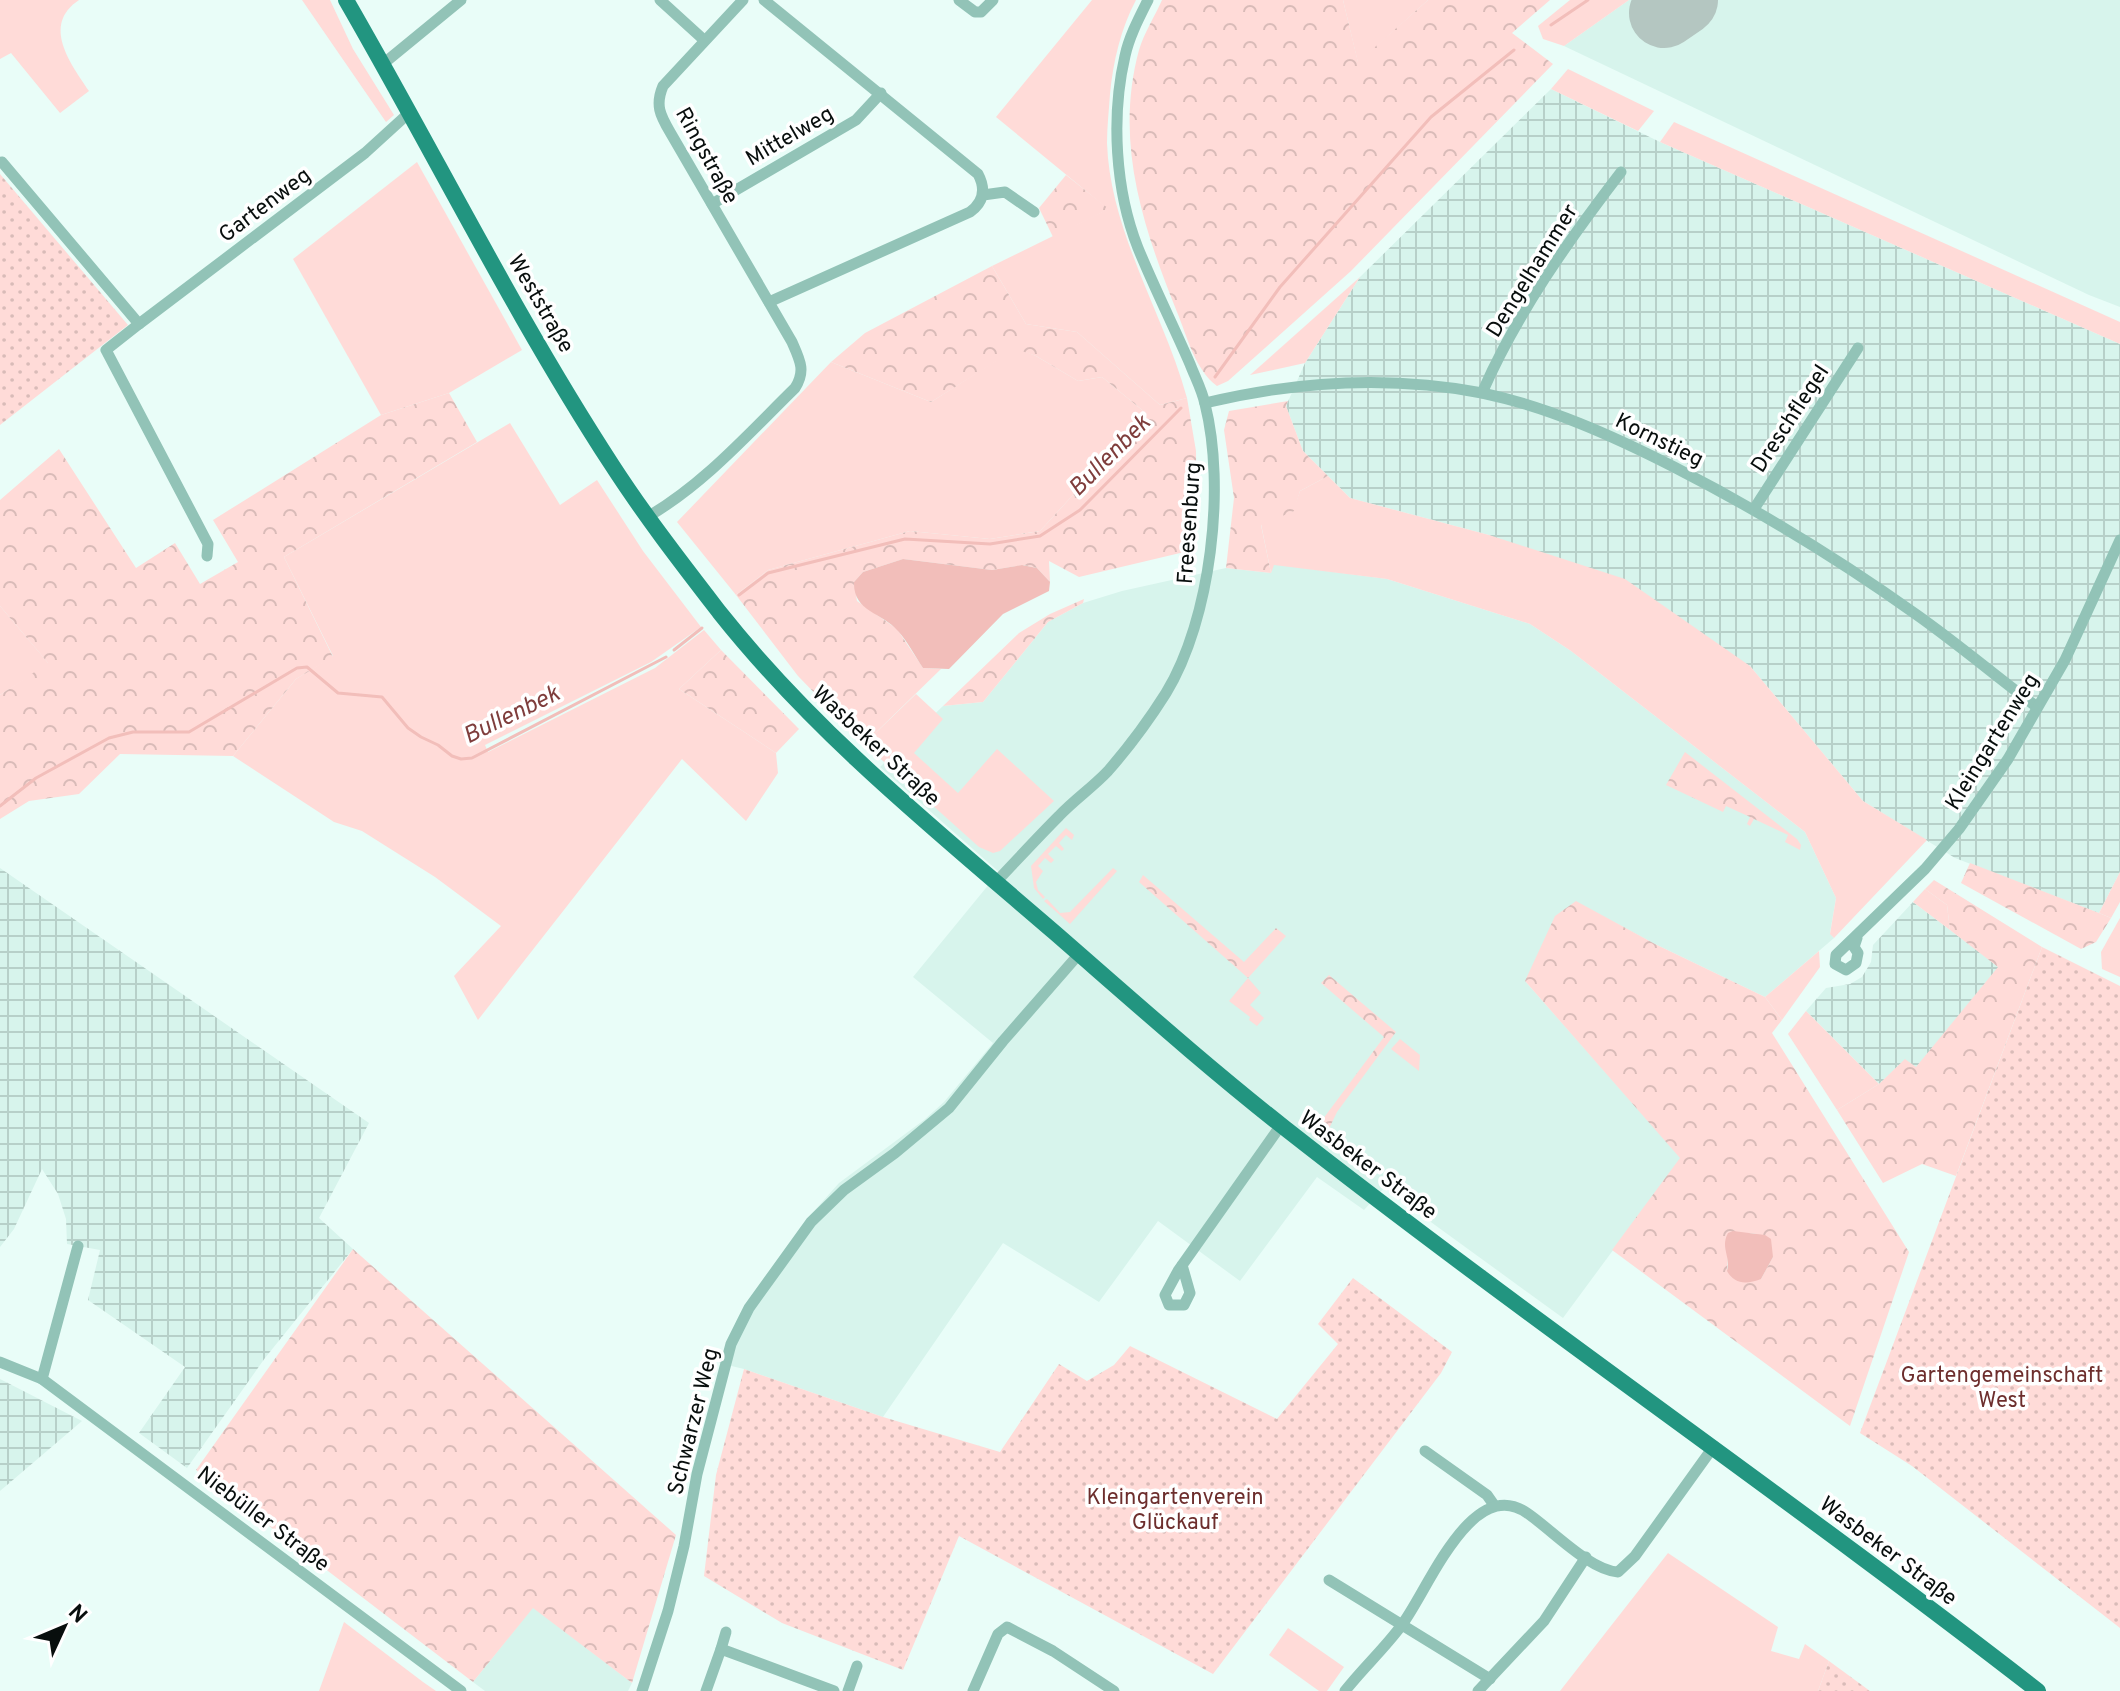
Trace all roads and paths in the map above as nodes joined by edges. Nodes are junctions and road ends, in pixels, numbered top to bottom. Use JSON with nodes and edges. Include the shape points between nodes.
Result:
{"nodes":[{"id":1,"x":346,"y":0,"type":"edge"},
{"id":2,"x":461,"y":0,"type":"edge"},
{"id":3,"x":660,"y":0,"type":"edge"},
{"id":4,"x":743,"y":0,"type":"edge"},
{"id":5,"x":764,"y":0,"type":"edge"},
{"id":6,"x":959,"y":0,"type":"edge"},
{"id":7,"x":993,"y":0,"type":"edge"},
{"id":8,"x":1148,"y":0,"type":"edge"},
{"id":9,"x":704,"y":40,"type":"junction"},
{"id":10,"x":383,"y":64,"type":"junction"},
{"id":11,"x":881,"y":93,"type":"junction"},
{"id":12,"x":410,"y":112,"type":"junction"},
{"id":13,"x":2,"y":162,"type":"edge"},
{"id":14,"x":1621,"y":172,"type":"dead end"},
{"id":15,"x":983,"y":195,"type":"junction"},
{"id":16,"x":712,"y":204,"type":"junction"},
{"id":17,"x":1034,"y":212,"type":"dead end"},
{"id":18,"x":769,"y":302,"type":"junction"},
{"id":19,"x":139,"y":324,"type":"junction"},
{"id":20,"x":1858,"y":348,"type":"dead end"},
{"id":21,"x":1482,"y":393,"type":"junction"},
{"id":22,"x":1205,"y":403,"type":"junction"},
{"id":23,"x":1754,"y":509,"type":"junction"},
{"id":24,"x":649,"y":516,"type":"junction"},
{"id":25,"x":2120,"y":540,"type":"edge"},
{"id":26,"x":207,"y":556,"type":"dead end"},
{"id":27,"x":722,"y":614,"type":"joint"},
{"id":28,"x":2037,"y":707,"type":"junction"},
{"id":29,"x":996,"y":882,"type":"junction"},
{"id":30,"x":1857,"y":938,"type":"dead end"},
{"id":31,"x":1079,"y":954,"type":"junction"},
{"id":32,"x":1281,"y":1125,"type":"junction"},
{"id":33,"x":78,"y":1246,"type":"dead end"},
{"id":34,"x":1182,"y":1265,"type":"dead end"},
{"id":35,"x":0,"y":1362,"type":"edge"},
{"id":36,"x":42,"y":1379,"type":"junction"},
{"id":37,"x":1714,"y":1446,"type":"junction"},
{"id":38,"x":1425,"y":1451,"type":"dead end"},
{"id":39,"x":1494,"y":1505,"type":"junction"},
{"id":40,"x":1586,"y":1557,"type":"junction"},
{"id":41,"x":1329,"y":1580,"type":"dead end"},
{"id":42,"x":1402,"y":1625,"type":"junction"},
{"id":43,"x":726,"y":1632,"type":"dead end"},
{"id":44,"x":721,"y":1649,"type":"junction"},
{"id":45,"x":857,"y":1666,"type":"dead end"},
{"id":46,"x":1490,"y":1679,"type":"junction"},
{"id":47,"x":461,"y":1691,"type":"edge"},
{"id":48,"x":642,"y":1691,"type":"edge"},
{"id":49,"x":706,"y":1691,"type":"edge"},
{"id":50,"x":834,"y":1691,"type":"edge"},
{"id":51,"x":848,"y":1691,"type":"edge"},
{"id":52,"x":973,"y":1691,"type":"edge"},
{"id":53,"x":1114,"y":1691,"type":"edge"},
{"id":54,"x":1345,"y":1691,"type":"edge"},
{"id":55,"x":1478,"y":1691,"type":"edge"},
{"id":56,"x":2038,"y":1691,"type":"edge"}],
"edges":[{"from":1,"to":10,"type":"main road","name":"Weststraße"},
{"from":2,"to":10,"type":"street"},
{"from":3,"to":9,"type":"street"},
{"from":4,"to":9,"type":"street","name":"Ringstraße"},
{"from":5,"to":11,"type":"street"},
{"from":6,"to":7,"type":"street","via":[[975,12]]},
{"from":8,"to":22,"type":"street","name":"Freesenburg","via":[[1125,55],[1118,118],[1123,192],[1137,245]]},
{"from":9,"to":16,"type":"street","name":"Ringstraße","via":[[663,86],[657,102]]},
{"from":10,"to":12,"type":"main road","name":"Weststraße"},
{"from":11,"to":15,"type":"street","via":[[978,174]]},
{"from":11,"to":16,"type":"street","name":"Mittelweg","via":[[856,120]]},
{"from":12,"to":19,"type":"street","name":"Gartenweg","via":[[365,153]]},
{"from":12,"to":24,"type":"main road","name":"Weststraße","via":[[574,403]]},
{"from":13,"to":19,"type":"street"},
{"from":14,"to":21,"type":"street","name":"Dengelhammer","via":[[1536,293]]},
{"from":15,"to":17,"type":"street","via":[[1005,192]]},
{"from":15,"to":18,"type":"street","via":[[970,212]]},
{"from":16,"to":18,"type":"street","name":"Ringstraße"},
{"from":18,"to":24,"type":"street","name":"Ringstraße","via":[[802,362],[795,388],[710,472]]},
{"from":19,"to":26,"type":"street","name":"Gartenweg","via":[[106,350],[208,544]]},
{"from":20,"to":23,"type":"street","name":"Dreschflegel"},
{"from":21,"to":22,"type":"street","name":"Kornstieg","via":[[1360,381],[1293,385]]},
{"from":21,"to":23,"type":"street","name":"Kornstieg","via":[[1618,439]]},
{"from":22,"to":29,"type":"street","name":"Freesenburg","via":[[1213,463],[1211,538],[1200,607],[1185,653],[1137,735]]},
{"from":23,"to":28,"type":"street","name":"Kornstieg","via":[[1917,615]]},
{"from":24,"to":27,"type":"main road","name":"Weststraße"},
{"from":25,"to":28,"type":"street","name":"Kleingartenweg","via":[[2065,660]]},
{"from":27,"to":29,"type":"main road","name":"Wasbeker Straße","via":[[840,743]]},
{"from":28,"to":30,"type":"street","name":"Kleingartenweg","via":[[1959,829]]},
{"from":29,"to":31,"type":"main road","name":"Wasbeker Straße"},
{"from":31,"to":32,"type":"main road","name":"Wasbeker Straße"},
{"from":31,"to":48,"type":"street","name":"Schwarzer Weg","via":[[949,1108],[811,1222],[749,1308],[731,1344],[668,1611]]},
{"from":32,"to":34,"type":"street"},
{"from":32,"to":37,"type":"main road","name":"Wasbeker Straße"},
{"from":33,"to":36,"type":"street"},
{"from":35,"to":36,"type":"street","name":"Niebüller Straße"},
{"from":36,"to":47,"type":"street","name":"Niebüller Straße"},
{"from":37,"to":40,"type":"street","via":[[1624,1569],[1613,1572]]},
{"from":37,"to":56,"type":"main road","name":"Wasbeker Straße"},
{"from":38,"to":39,"type":"street"},
{"from":39,"to":40,"type":"street","via":[[1519,1508]]},
{"from":39,"to":42,"type":"street","via":[[1473,1518],[1452,1544]]},
{"from":40,"to":46,"type":"street","via":[[1544,1621]]},
{"from":41,"to":42,"type":"street"},
{"from":42,"to":46,"type":"street"},
{"from":42,"to":54,"type":"street"},
{"from":43,"to":44,"type":"street"},
{"from":44,"to":49,"type":"street"},
{"from":44,"to":50,"type":"street"},
{"from":45,"to":51,"type":"street"},
{"from":46,"to":55,"type":"street"},
{"from":52,"to":53,"type":"street","via":[[998,1634],[1007,1627]]}]}
